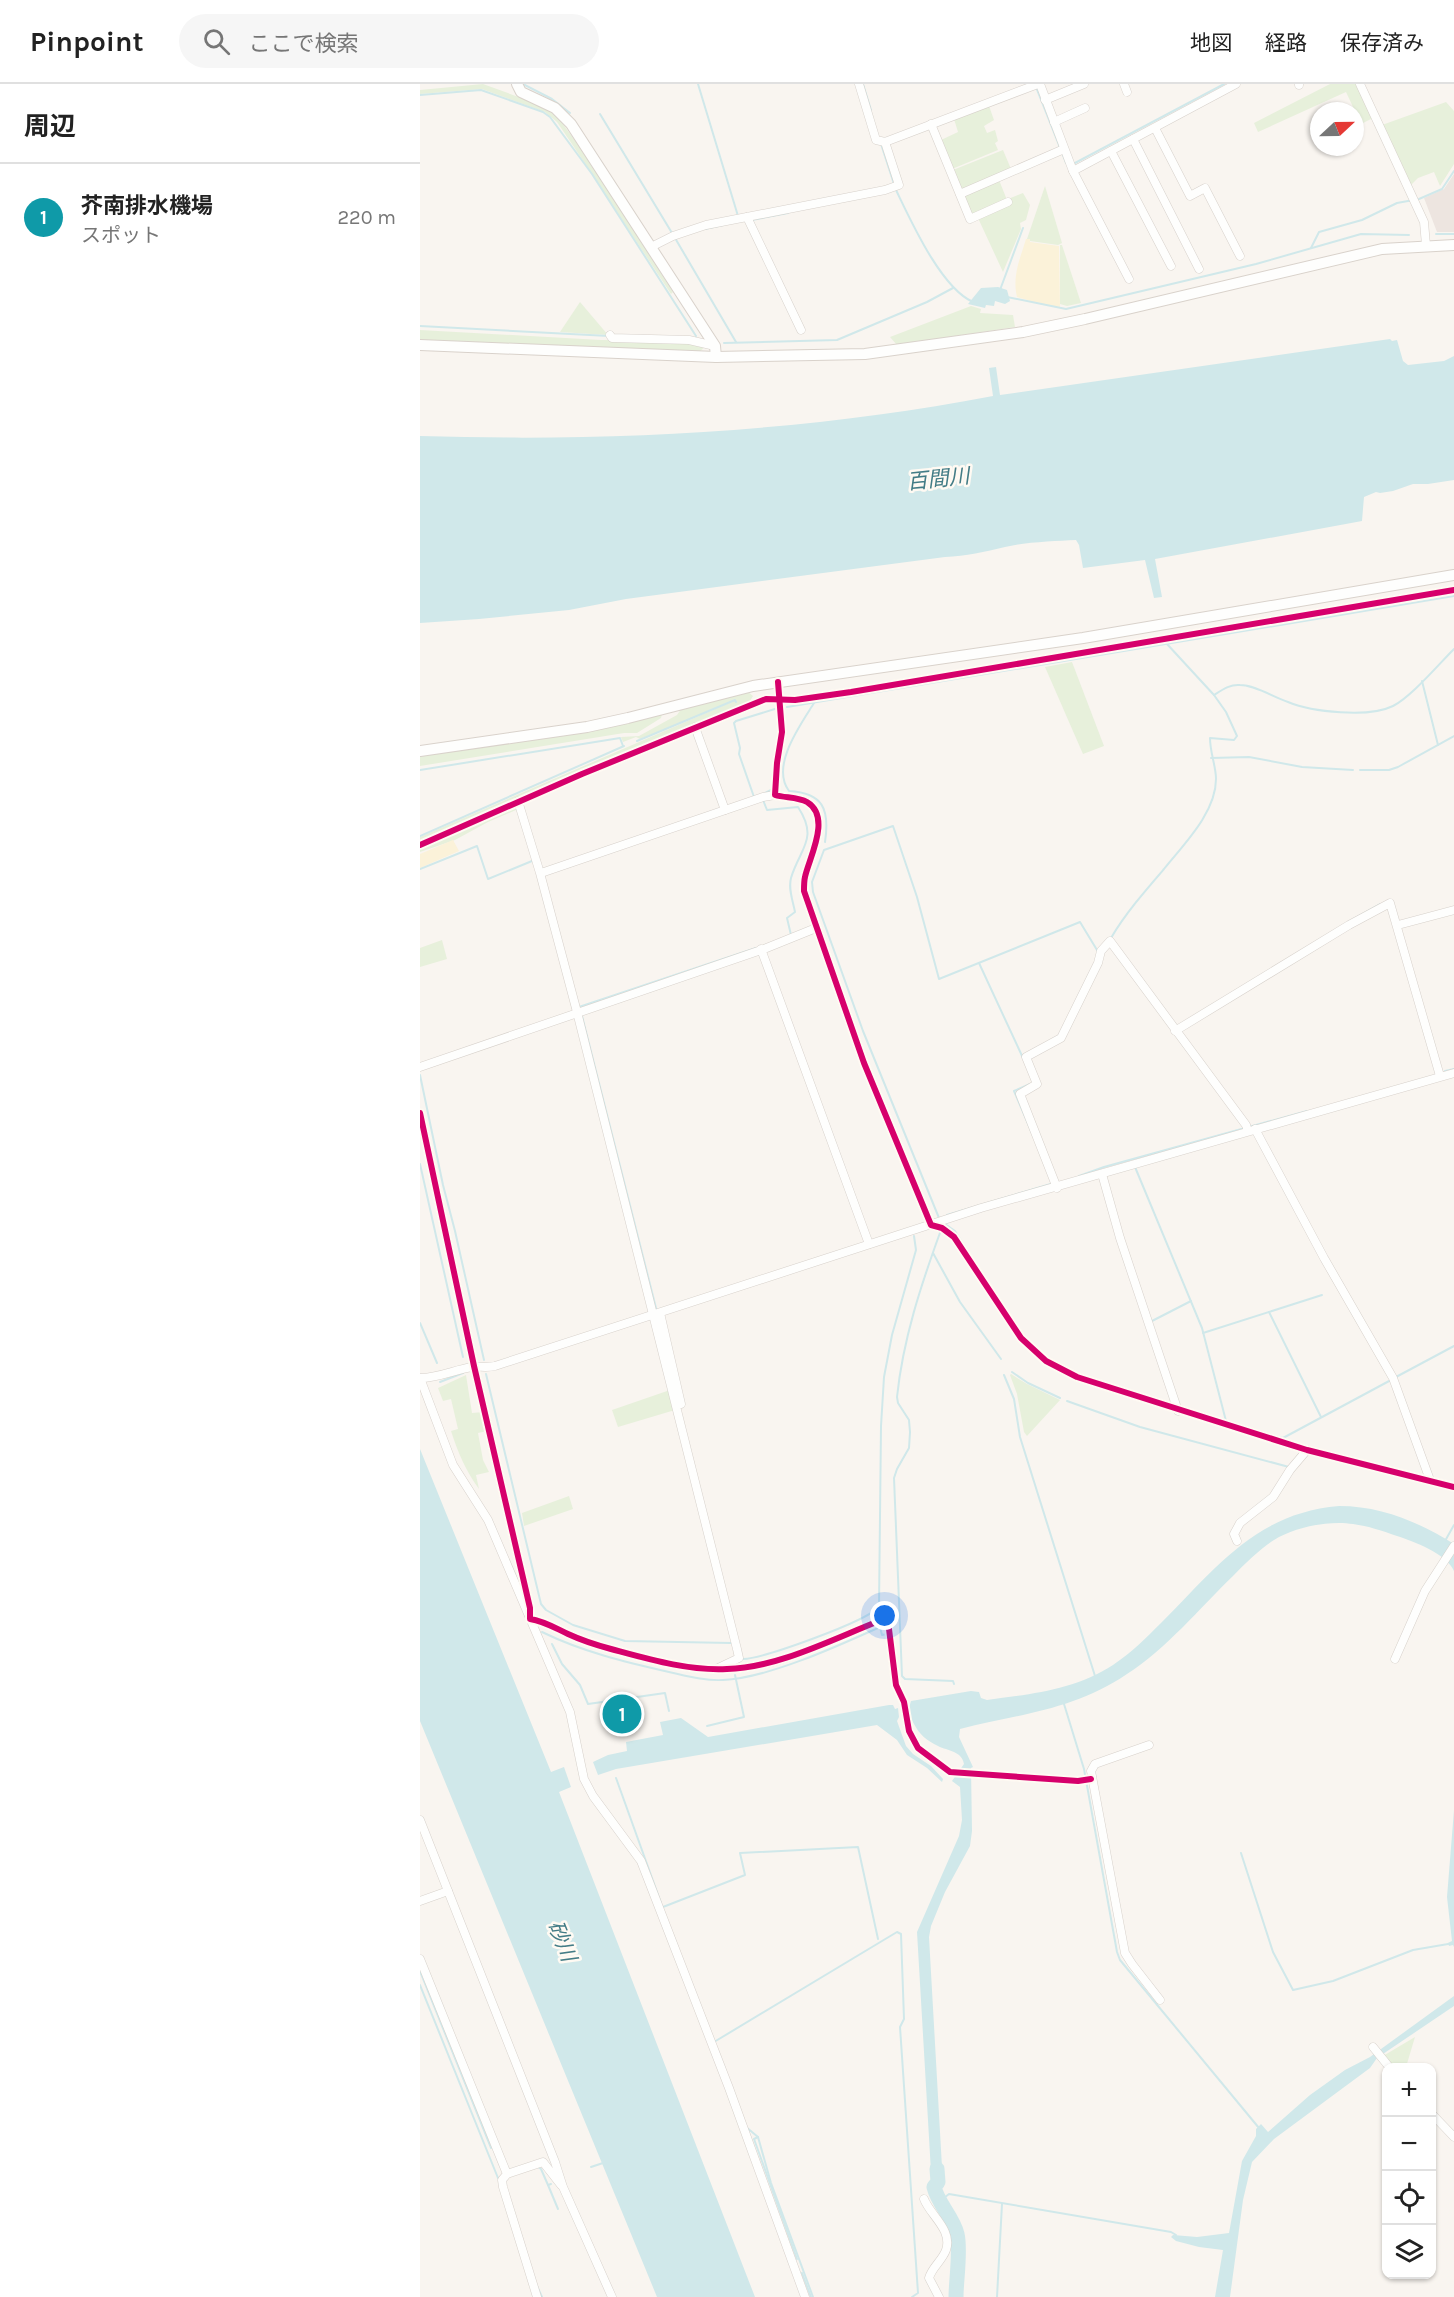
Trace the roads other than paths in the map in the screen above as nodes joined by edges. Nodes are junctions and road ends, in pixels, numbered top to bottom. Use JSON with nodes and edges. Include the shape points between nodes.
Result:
{"nodes":[{"id":1,"x":516,"y":84,"type":"edge"},
{"id":2,"x":859,"y":84,"type":"edge"},
{"id":3,"x":1084,"y":84,"type":"edge"},
{"id":4,"x":1236,"y":84,"type":"edge"},
{"id":5,"x":1360,"y":84,"type":"edge"},
{"id":6,"x":1037,"y":85,"type":"edge"},
{"id":7,"x":1045,"y":100,"type":"junction"},
{"id":8,"x":1085,"y":108,"type":"dead end"},
{"id":9,"x":1054,"y":122,"type":"junction"},
{"id":10,"x":931,"y":124,"type":"junction"},
{"id":11,"x":1155,"y":128,"type":"junction"},
{"id":12,"x":1132,"y":140,"type":"junction"},
{"id":13,"x":882,"y":141,"type":"junction"},
{"id":14,"x":1062,"y":150,"type":"junction"},
{"id":15,"x":1111,"y":151,"type":"junction"},
{"id":16,"x":1072,"y":171,"type":"junction"},
{"id":17,"x":960,"y":194,"type":"junction"},
{"id":18,"x":1008,"y":202,"type":"dead end"},
{"id":19,"x":748,"y":220,"type":"junction"},
{"id":20,"x":1426,"y":245,"type":"junction"},
{"id":21,"x":1454,"y":245,"type":"edge"},
{"id":22,"x":651,"y":247,"type":"junction"},
{"id":23,"x":1240,"y":256,"type":"dead end"},
{"id":24,"x":1171,"y":266,"type":"dead end"},
{"id":25,"x":1199,"y":269,"type":"dead end"},
{"id":26,"x":1130,"y":279,"type":"dead end"},
{"id":27,"x":801,"y":330,"type":"dead end"},
{"id":28,"x":611,"y":336,"type":"dead end"},
{"id":29,"x":420,"y":345,"type":"edge"},
{"id":30,"x":716,"y":352,"type":"junction"},
{"id":31,"x":1454,"y":575,"type":"edge"},
{"id":32,"x":1454,"y":590,"type":"edge"},
{"id":33,"x":778,"y":682,"type":"junction"},
{"id":34,"x":779,"y":698,"type":"junction"},
{"id":35,"x":695,"y":727,"type":"junction"},
{"id":36,"x":420,"y":751,"type":"edge"},
{"id":37,"x":775,"y":795,"type":"junction"},
{"id":38,"x":518,"y":801,"type":"junction"},
{"id":39,"x":725,"y":808,"type":"junction"},
{"id":40,"x":420,"y":845,"type":"edge"},
{"id":41,"x":544,"y":872,"type":"dead end"},
{"id":42,"x":1454,"y":910,"type":"edge"},
{"id":43,"x":1398,"y":925,"type":"junction"},
{"id":44,"x":816,"y":928,"type":"junction"},
{"id":45,"x":764,"y":949,"type":"junction"},
{"id":46,"x":577,"y":1012,"type":"junction"},
{"id":47,"x":1175,"y":1031,"type":"junction"},
{"id":48,"x":420,"y":1067,"type":"edge"},
{"id":49,"x":1454,"y":1072,"type":"edge"},
{"id":50,"x":1440,"y":1076,"type":"junction"},
{"id":51,"x":420,"y":1113,"type":"edge"},
{"id":52,"x":1249,"y":1128,"type":"junction"},
{"id":53,"x":1102,"y":1174,"type":"junction"},
{"id":54,"x":1057,"y":1188,"type":"junction"},
{"id":55,"x":930,"y":1222,"type":"junction"},
{"id":56,"x":868,"y":1242,"type":"junction"},
{"id":57,"x":656,"y":1314,"type":"junction"},
{"id":58,"x":474,"y":1366,"type":"junction"},
{"id":59,"x":420,"y":1378,"type":"edge"},
{"id":60,"x":681,"y":1404,"type":"dead end"},
{"id":61,"x":1178,"y":1408,"type":"junction"},
{"id":62,"x":1306,"y":1451,"type":"junction"},
{"id":63,"x":1430,"y":1480,"type":"junction"},
{"id":64,"x":1454,"y":1487,"type":"edge"},
{"id":65,"x":1237,"y":1541,"type":"dead end"},
{"id":66,"x":1454,"y":1546,"type":"edge"},
{"id":67,"x":530,"y":1619,"type":"junction"},
{"id":68,"x":1395,"y":1659,"type":"dead end"},
{"id":69,"x":714,"y":1670,"type":"junction"},
{"id":70,"x":1149,"y":1745,"type":"dead end"},
{"id":71,"x":1088,"y":1779,"type":"junction"},
{"id":72,"x":420,"y":1820,"type":"edge"},
{"id":73,"x":448,"y":1891,"type":"junction"},
{"id":74,"x":420,"y":1901,"type":"edge"},
{"id":75,"x":420,"y":1959,"type":"edge"},
{"id":76,"x":1160,"y":2000,"type":"dead end"},
{"id":77,"x":1373,"y":2047,"type":"dead end"},
{"id":78,"x":1386,"y":2063,"type":"edge"},
{"id":79,"x":1434,"y":2117,"type":"edge"},
{"id":80,"x":1454,"y":2137,"type":"edge"},
{"id":81,"x":507,"y":2174,"type":"junction"},
{"id":82,"x":563,"y":2187,"type":"junction"},
{"id":83,"x":924,"y":2199,"type":"dead end"},
{"id":84,"x":537,"y":2297,"type":"edge"},
{"id":85,"x":612,"y":2297,"type":"edge"},
{"id":86,"x":805,"y":2297,"type":"edge"},
{"id":87,"x":939,"y":2297,"type":"edge"}],
"edges":[{"from":1,"to":22,"type":"street","via":[[521,92],[555,108],[571,124]]},
{"from":2,"to":13,"type":"street","via":[[876,140]]},
{"from":3,"to":7,"type":"street"},
{"from":4,"to":11,"type":"street"},
{"from":5,"to":20,"type":"street","via":[[1424,222]]},
{"from":6,"to":7,"type":"street"},
{"from":6,"to":10,"type":"street"},
{"from":7,"to":9,"type":"street"},
{"from":8,"to":9,"type":"street"},
{"from":9,"to":14,"type":"street"},
{"from":10,"to":13,"type":"street"},
{"from":10,"to":17,"type":"street"},
{"from":11,"to":12,"type":"street"},
{"from":11,"to":23,"type":"street","via":[[1190,196],[1205,188]]},
{"from":12,"to":15,"type":"street"},
{"from":12,"to":25,"type":"street"},
{"from":13,"to":19,"type":"street","via":[[899,185]]},
{"from":14,"to":16,"type":"street"},
{"from":14,"to":17,"type":"street"},
{"from":15,"to":16,"type":"street"},
{"from":15,"to":24,"type":"street"},
{"from":16,"to":26,"type":"street"},
{"from":17,"to":18,"type":"street","via":[[970,219]]},
{"from":19,"to":22,"type":"street","via":[[700,226]]},
{"from":19,"to":27,"type":"street"},
{"from":20,"to":21,"type":"street"},
{"from":20,"to":30,"type":"street","via":[[1347,256],[1085,320],[990,337],[865,354]]},
{"from":22,"to":30,"type":"street"},
{"from":28,"to":30,"type":"street","via":[[689,340]]},
{"from":29,"to":30,"type":"street"},
{"from":31,"to":33,"type":"street","via":[[1083,638]]},
{"from":32,"to":34,"type":"street","via":[[851,692],[795,700]]},
{"from":33,"to":34,"type":"street"},
{"from":33,"to":36,"type":"street","via":[[587,726]]},
{"from":34,"to":35,"type":"street","via":[[766,699]]},
{"from":34,"to":37,"type":"street","via":[[782,732]]},
{"from":35,"to":38,"type":"street"},
{"from":35,"to":39,"type":"street"},
{"from":37,"to":39,"type":"street"},
{"from":37,"to":44,"type":"street","via":[[806,801],[817,815],[816,846],[804,891]]},
{"from":38,"to":40,"type":"street"},
{"from":38,"to":46,"type":"street"},
{"from":39,"to":41,"type":"street"},
{"from":42,"to":43,"type":"street"},
{"from":43,"to":47,"type":"street","via":[[1390,903]]},
{"from":43,"to":50,"type":"street"},
{"from":44,"to":45,"type":"street"},
{"from":44,"to":55,"type":"street","via":[[864,1063]]},
{"from":45,"to":46,"type":"street"},
{"from":45,"to":56,"type":"street"},
{"from":46,"to":48,"type":"street"},
{"from":46,"to":57,"type":"street"},
{"from":47,"to":52,"type":"street"},
{"from":47,"to":54,"type":"street","via":[[1110,941],[1101,951],[1061,1038],[1026,1057],[1037,1084],[1020,1094]]},
{"from":49,"to":50,"type":"street"},
{"from":50,"to":52,"type":"street"},
{"from":51,"to":58,"type":"street"},
{"from":52,"to":53,"type":"street"},
{"from":52,"to":63,"type":"street","via":[[1393,1379]]},
{"from":53,"to":54,"type":"street"},
{"from":53,"to":61,"type":"street"},
{"from":54,"to":55,"type":"street"},
{"from":55,"to":56,"type":"street"},
{"from":55,"to":61,"type":"street","via":[[954,1237],[1013,1329],[1046,1361],[1077,1377]]},
{"from":56,"to":57,"type":"street"},
{"from":57,"to":58,"type":"street","via":[[495,1366]]},
{"from":57,"to":60,"type":"street"},
{"from":57,"to":69,"type":"street","via":[[739,1658]]},
{"from":58,"to":59,"type":"street"},
{"from":58,"to":67,"type":"street","via":[[531,1608]]},
{"from":59,"to":67,"type":"street","via":[[453,1465],[488,1521]]},
{"from":61,"to":62,"type":"street"},
{"from":62,"to":63,"type":"street"},
{"from":62,"to":65,"type":"street","via":[[1273,1497],[1240,1522],[1234,1534]]},
{"from":63,"to":64,"type":"street"},
{"from":66,"to":68,"type":"street","via":[[1414,1612]]},
{"from":67,"to":69,"type":"street","via":[[611,1649]]},
{"from":67,"to":86,"type":"street","via":[[570,1712],[584,1779],[641,1862]]},
{"from":69,"to":71,"type":"street","via":[[765,1663],[885,1620],[890,1629],[896,1685],[918,1748],[950,1772]]},
{"from":70,"to":71,"type":"street","via":[[1095,1764]]},
{"from":71,"to":76,"type":"street","via":[[1125,1953]]},
{"from":72,"to":73,"type":"street"},
{"from":73,"to":74,"type":"street"},
{"from":73,"to":82,"type":"street"},
{"from":75,"to":81,"type":"street"},
{"from":77,"to":78,"type":"street"},
{"from":79,"to":80,"type":"street"},
{"from":81,"to":82,"type":"street","via":[[543,2162]]},
{"from":81,"to":84,"type":"street","via":[[502,2180],[503,2187]]},
{"from":82,"to":85,"type":"street"},
{"from":83,"to":87,"type":"street","via":[[947,2241],[946,2250],[928,2278]]}]}
